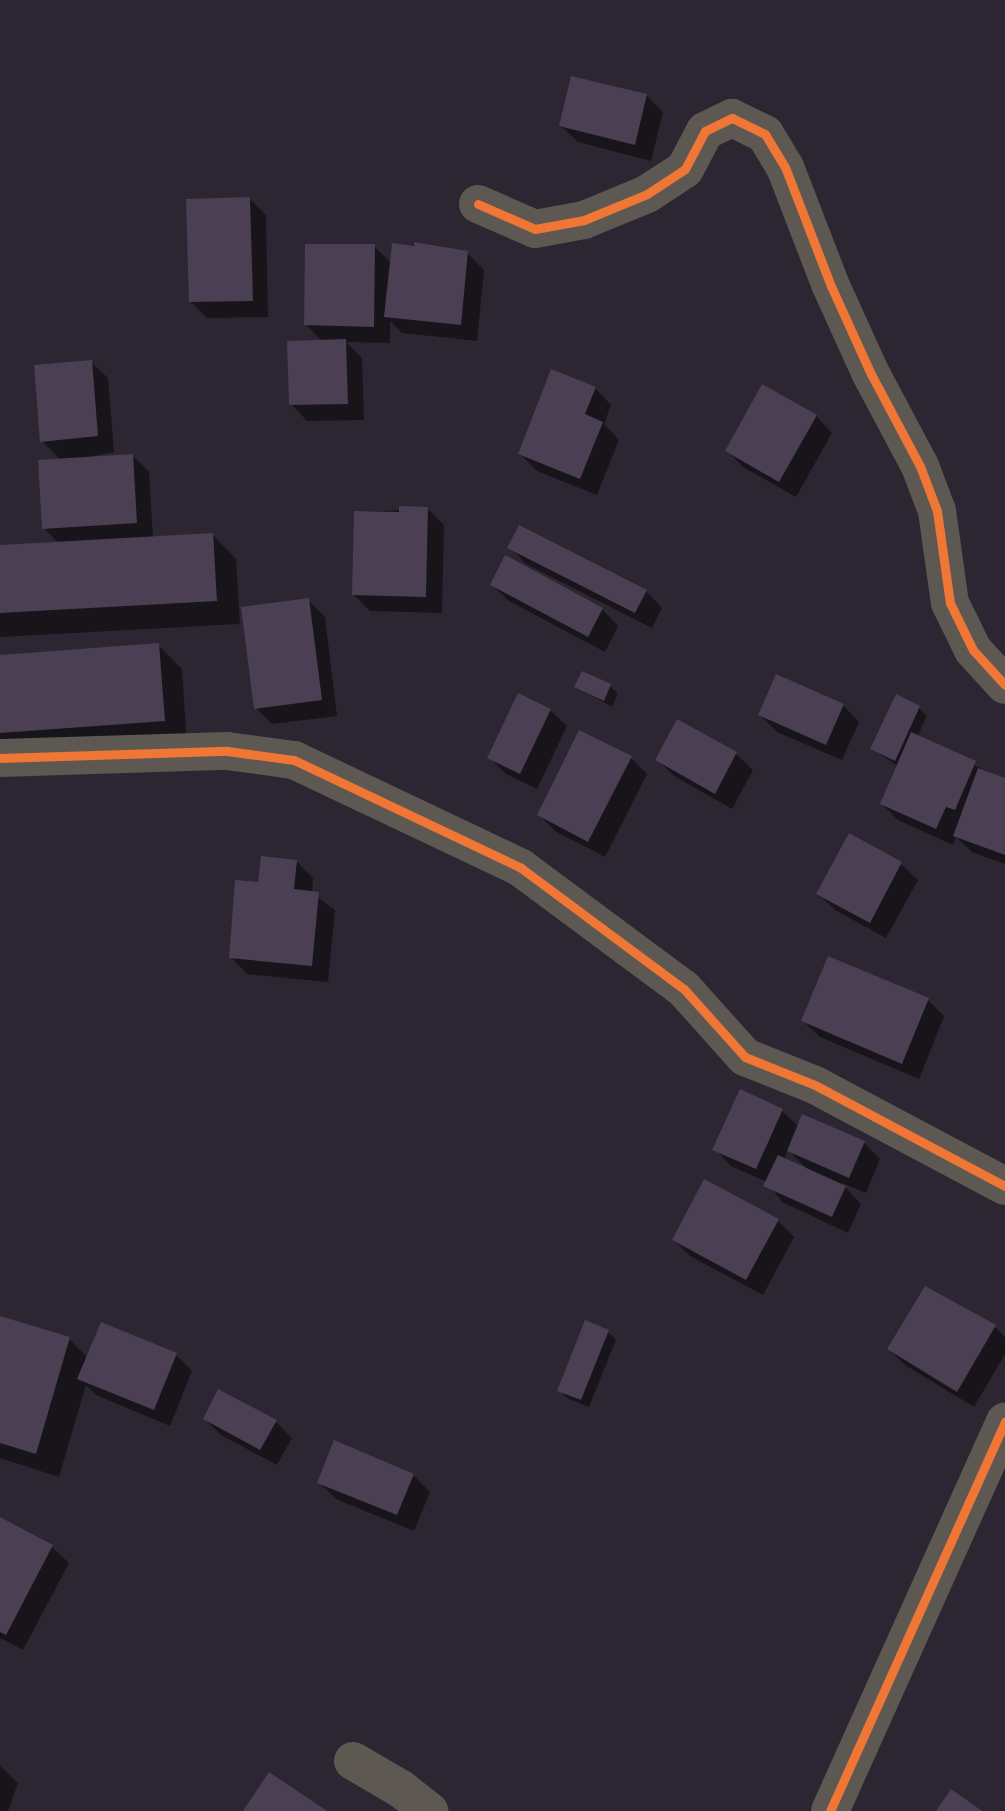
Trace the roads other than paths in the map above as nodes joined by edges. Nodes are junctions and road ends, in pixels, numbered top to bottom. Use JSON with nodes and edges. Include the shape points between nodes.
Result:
{"nodes":[{"id":1,"x":478,"y":204,"type":"dead end"},
{"id":2,"x":1005,"y":685,"type":"edge"},
{"id":3,"x":0,"y":758,"type":"edge"},
{"id":4,"x":1005,"y":1186,"type":"edge"},
{"id":5,"x":1005,"y":1420,"type":"edge"},
{"id":6,"x":352,"y":1761,"type":"dead end"},
{"id":7,"x":429,"y":1811,"type":"edge"},
{"id":8,"x":830,"y":1811,"type":"edge"}],
"edges":[{"from":1,"to":2,"type":"street","via":[[535,229],[584,220],[647,194],[685,169],[705,131],[732,118],[765,134],[785,167],[871,374],[920,466],[937,511],[950,603],[973,650]]},
{"from":3,"to":4,"type":"street","via":[[227,751],[305,765],[521,868],[684,989],[745,1057],[815,1085]]},
{"from":5,"to":8,"type":"street"},
{"from":6,"to":7,"type":"street","via":[[401,1788]]}]}
